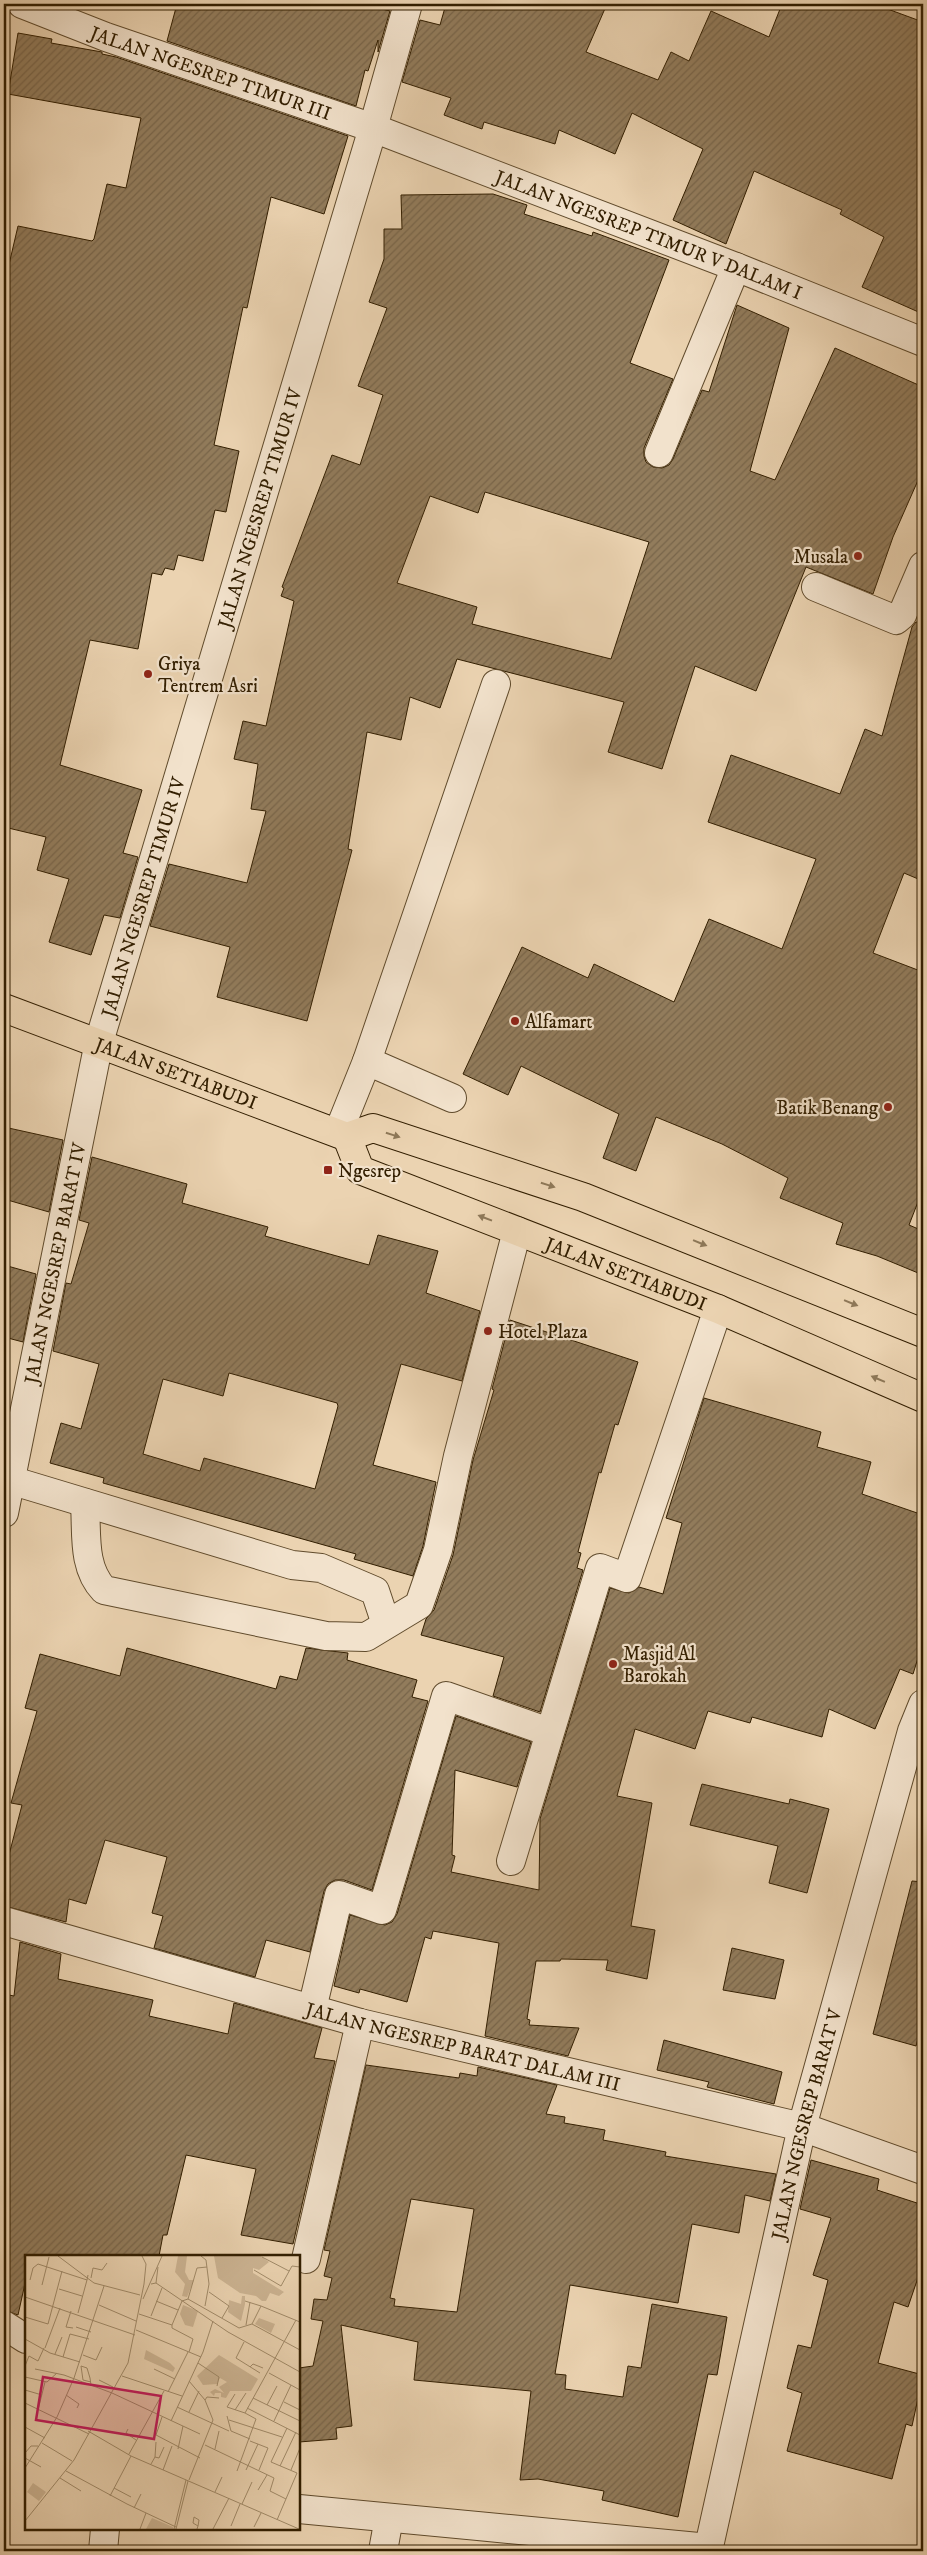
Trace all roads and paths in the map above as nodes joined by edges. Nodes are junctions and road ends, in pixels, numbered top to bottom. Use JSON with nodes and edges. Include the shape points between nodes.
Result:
{"nodes":[{"id":1,"x":22,"y":4,"type":"edge"},
{"id":2,"x":408,"y":4,"type":"edge"},
{"id":3,"x":374,"y":128,"type":"junction"},
{"id":4,"x":736,"y":267,"type":"junction"},
{"id":5,"x":923,"y":342,"type":"edge"},
{"id":6,"x":659,"y":453,"type":"dead end"},
{"id":7,"x":923,"y":566,"type":"edge"},
{"id":8,"x":816,"y":587,"type":"dead end"},
{"id":9,"x":496,"y":684,"type":"dead end"},
{"id":10,"x":4,"y":1008,"type":"edge"},
{"id":11,"x":99,"y":1042,"type":"junction"},
{"id":12,"x":367,"y":1061,"type":"junction"},
{"id":13,"x":452,"y":1098,"type":"dead end"},
{"id":14,"x":343,"y":1135,"type":"junction"},
{"id":15,"x":517,"y":1231,"type":"junction"},
{"id":16,"x":718,"y":1309,"type":"junction"},
{"id":17,"x":923,"y":1333,"type":"edge"},
{"id":18,"x":923,"y":1398,"type":"edge"},
{"id":19,"x":10,"y":1480,"type":"junction"},
{"id":20,"x":85,"y":1503,"type":"junction"},
{"id":21,"x":4,"y":1512,"type":"edge"},
{"id":22,"x":386,"y":1624,"type":"junction"},
{"id":23,"x":923,"y":1704,"type":"edge"},
{"id":24,"x":549,"y":1732,"type":"junction"},
{"id":25,"x":511,"y":1861,"type":"dead end"},
{"id":26,"x":4,"y":1921,"type":"edge"},
{"id":27,"x":312,"y":2010,"type":"junction"},
{"id":28,"x":360,"y":2023,"type":"junction"},
{"id":29,"x":802,"y":2127,"type":"junction"},
{"id":30,"x":923,"y":2170,"type":"edge"},
{"id":31,"x":306,"y":2258,"type":"dead end"},
{"id":32,"x":4,"y":2325,"type":"edge"},
{"id":33,"x":25,"y":2338,"type":"edge"},
{"id":34,"x":300,"y":2508,"type":"edge"},
{"id":35,"x":389,"y":2518,"type":"junction"},
{"id":36,"x":105,"y":2530,"type":"edge"},
{"id":37,"x":708,"y":2550,"type":"edge"},
{"id":38,"x":103,"y":2551,"type":"edge"},
{"id":39,"x":383,"y":2551,"type":"edge"}],
"edges":[{"from":1,"to":3,"type":"street","name":"JALAN NGESREP TIMUR III","via":[[106,37]]},
{"from":2,"to":3,"type":"street","name":"JALAN NGESREP TIMUR IV"},
{"from":3,"to":4,"type":"street","name":"JALAN NGESREP TIMUR V DALAM I"},
{"from":3,"to":11,"type":"street","name":"JALAN NGESREP TIMUR IV"},
{"from":4,"to":5,"type":"street","name":"JALAN NGESREP TIMUR V DALAM I"},
{"from":4,"to":6,"type":"street"},
{"from":7,"to":8,"type":"street","via":[[902,615],[896,620]]},
{"from":9,"to":12,"type":"street"},
{"from":10,"to":11,"type":"highway","name":"JALAN SETIABUDI"},
{"from":11,"to":14,"type":"highway","name":"JALAN SETIABUDI"},
{"from":11,"to":19,"type":"street","name":"JALAN NGESREP BARAT IV"},
{"from":12,"to":13,"type":"street"},
{"from":12,"to":14,"type":"street"},
{"from":15,"to":14,"type":"highway","name":"JALAN SETIABUDI","one_way":true,"via":[[360,1170]]},
{"from":14,"to":17,"type":"highway","one_way":true,"via":[[373,1128],[583,1197]]},
{"from":15,"to":16,"type":"highway","name":"JALAN SETIABUDI"},
{"from":15,"to":22,"type":"street","via":[[458,1456],[438,1550],[419,1605]]},
{"from":18,"to":16,"type":"highway","name":"JALAN SETIABUDI","one_way":true},
{"from":16,"to":24,"type":"street","via":[[627,1578],[600,1568]]},
{"from":19,"to":20,"type":"street"},
{"from":19,"to":21,"type":"street","name":"JALAN NGESREP BARAT IV"},
{"from":20,"to":22,"type":"street","via":[[292,1564],[330,1572],[375,1591]]},
{"from":20,"to":22,"type":"street","via":[[91,1571],[104,1590],[326,1636],[366,1637]]},
{"from":23,"to":29,"type":"street","name":"JALAN NGESREP BARAT V","via":[[906,1751]]},
{"from":24,"to":25,"type":"street"},
{"from":24,"to":27,"type":"street","via":[[446,1696],[382,1910],[339,1895]]},
{"from":26,"to":27,"type":"street","name":"JALAN NGESREP BARAT DALAM III"},
{"from":27,"to":28,"type":"street","name":"JALAN NGESREP BARAT DALAM III"},
{"from":28,"to":29,"type":"street","name":"JALAN NGESREP BARAT DALAM III"},
{"from":28,"to":31,"type":"street"},
{"from":29,"to":30,"type":"street","name":"JALAN NGESREP BARAT DALAM III"},
{"from":29,"to":37,"type":"street","name":"JALAN NGESREP BARAT V"},
{"from":32,"to":33,"type":"street"},
{"from":34,"to":35,"type":"street"},
{"from":35,"to":37,"type":"street"},
{"from":35,"to":39,"type":"street"},
{"from":36,"to":38,"type":"street"}]}
